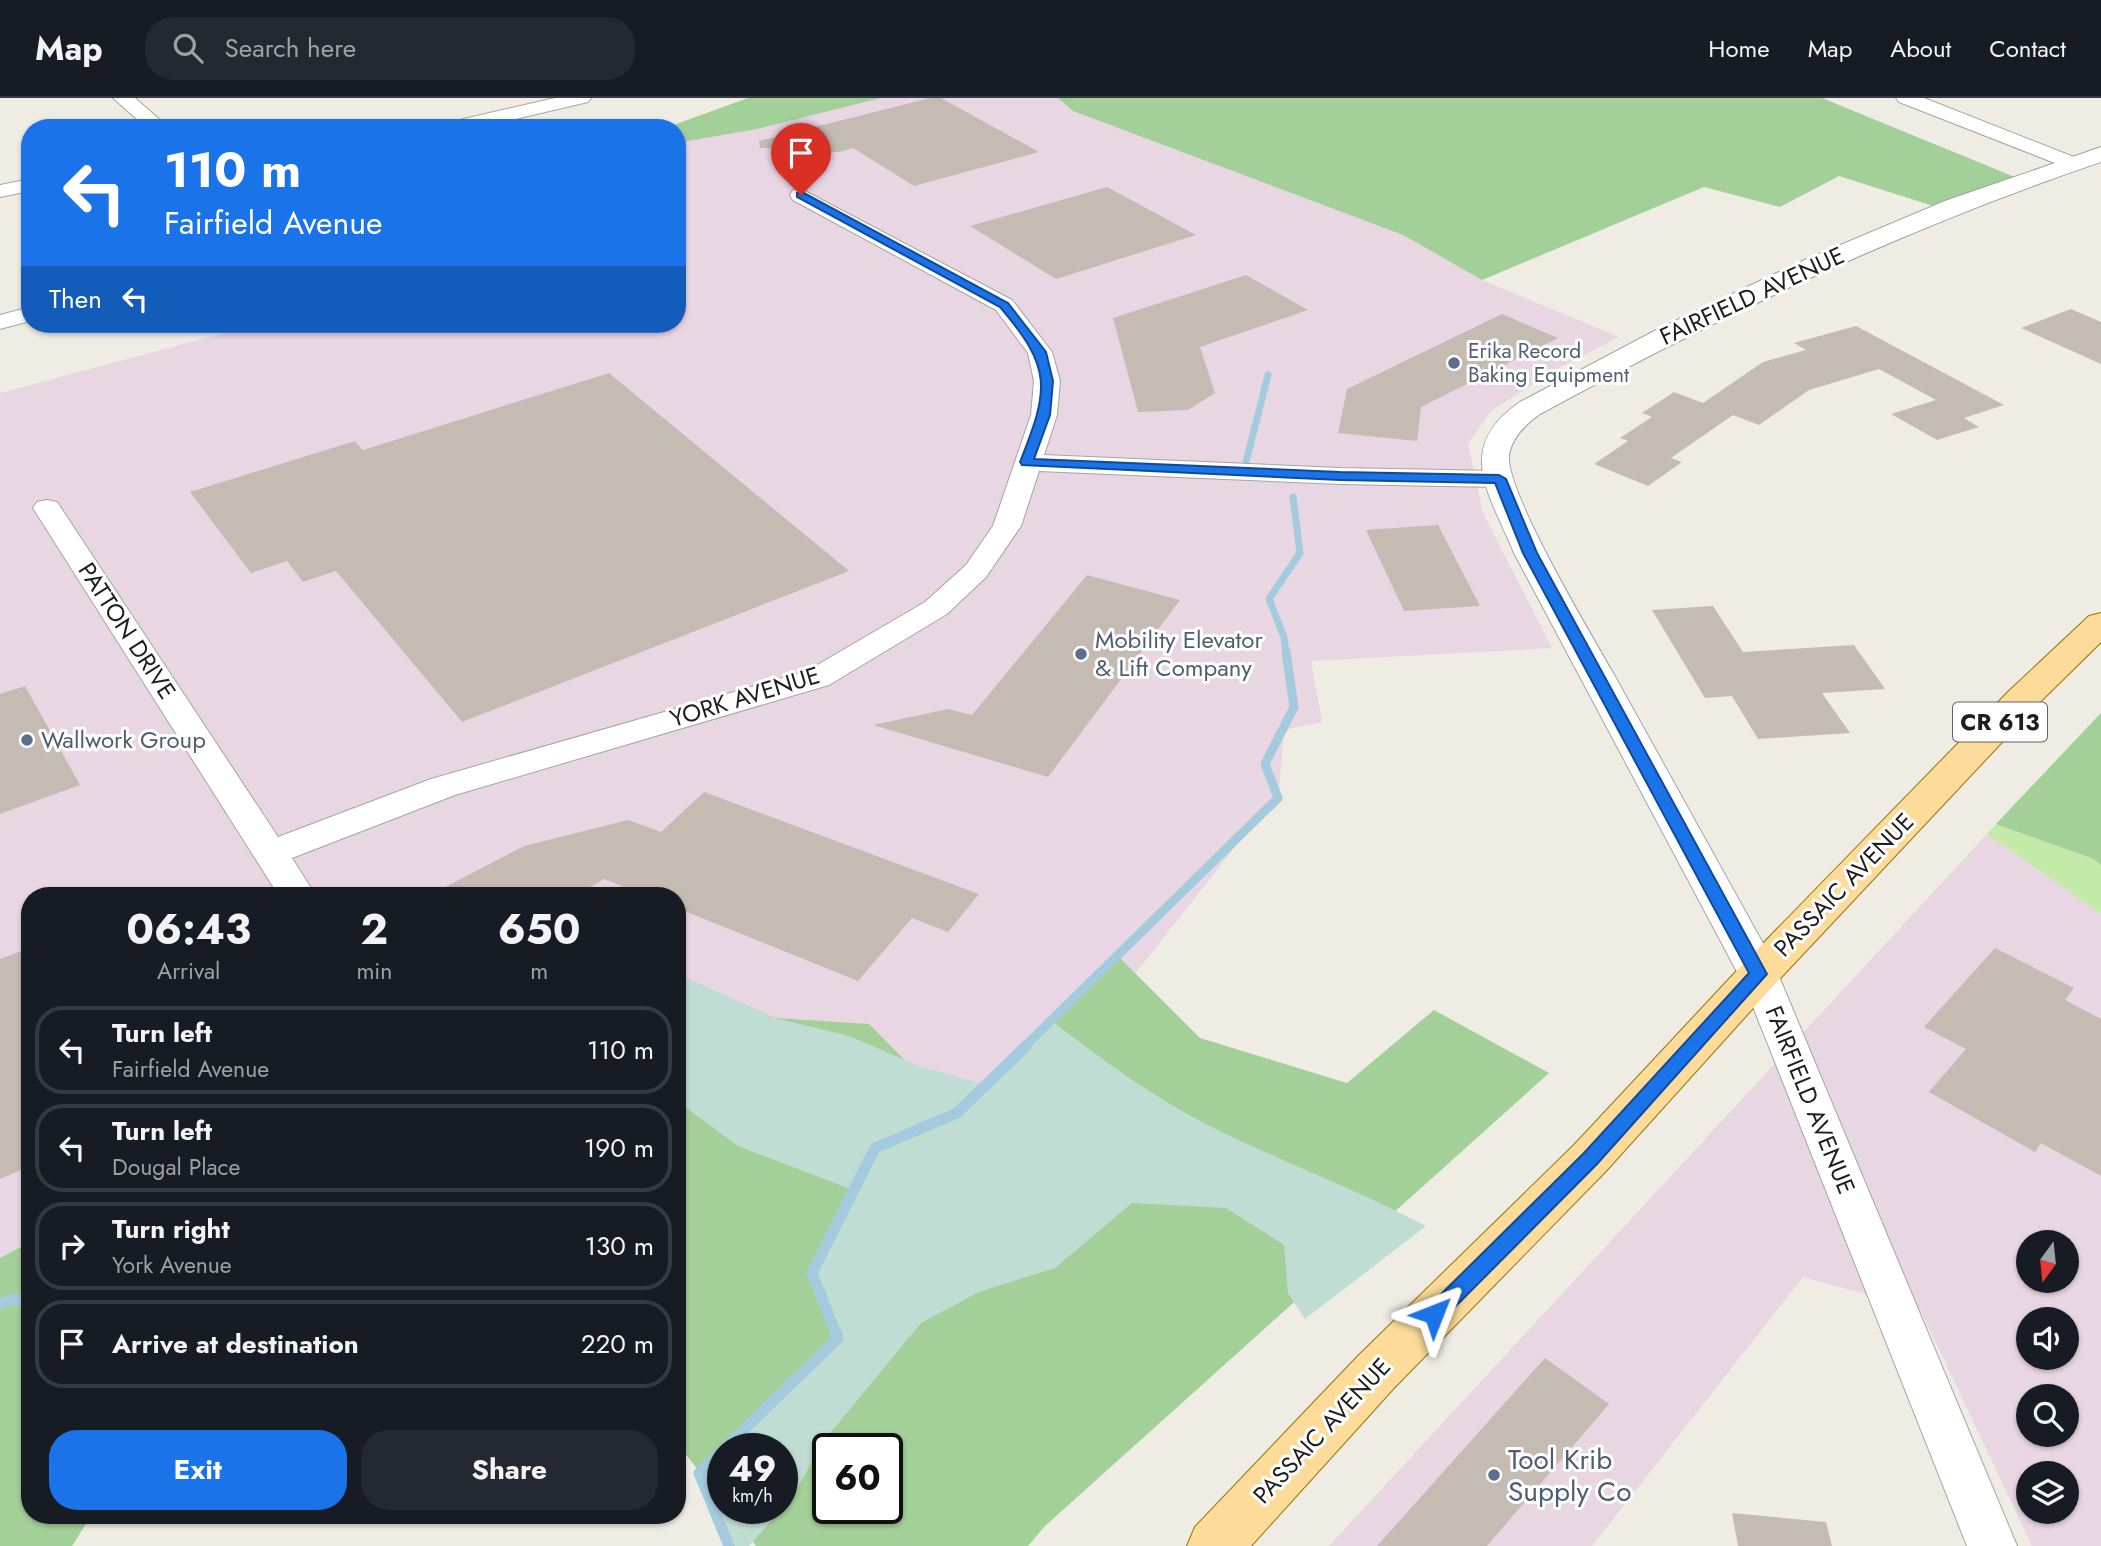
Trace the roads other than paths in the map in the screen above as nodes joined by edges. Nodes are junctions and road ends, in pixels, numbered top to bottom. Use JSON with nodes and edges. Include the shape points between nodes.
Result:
{"nodes":[{"id":1,"x":123,"y":98,"type":"edge"},
{"id":2,"x":580,"y":98,"type":"edge"},
{"id":3,"x":1906,"y":98,"type":"edge"},
{"id":4,"x":468,"y":105,"type":"dead end"},
{"id":5,"x":489,"y":118,"type":"junction"},
{"id":6,"x":148,"y":119,"type":"edge"},
{"id":7,"x":485,"y":119,"type":"edge"},
{"id":8,"x":2101,"y":154,"type":"edge"},
{"id":9,"x":2072,"y":163,"type":"junction"},
{"id":10,"x":21,"y":187,"type":"edge"},
{"id":11,"x":0,"y":191,"type":"edge"},
{"id":12,"x":801,"y":195,"type":"dead end"},
{"id":13,"x":21,"y":316,"type":"edge"},
{"id":14,"x":0,"y":322,"type":"edge"},
{"id":15,"x":1026,"y":462,"type":"junction"},
{"id":16,"x":1499,"y":479,"type":"junction"},
{"id":17,"x":47,"y":508,"type":"dead end"},
{"id":18,"x":2101,"y":623,"type":"edge"},
{"id":19,"x":270,"y":853,"type":"junction"},
{"id":20,"x":292,"y":887,"type":"edge"},
{"id":21,"x":1759,"y":974,"type":"junction"},
{"id":22,"x":1215,"y":1546,"type":"edge"},
{"id":23,"x":1992,"y":1546,"type":"edge"}],
"edges":[{"from":1,"to":6,"type":"street"},
{"from":2,"to":5,"type":"street"},
{"from":3,"to":9,"type":"street"},
{"from":4,"to":5,"type":"street"},
{"from":5,"to":7,"type":"street"},
{"from":8,"to":9,"type":"street","name":"FAIRFIELD AVENUE"},
{"from":9,"to":16,"type":"street","name":"FAIRFIELD AVENUE","via":[[1830,258],[1619,359],[1530,408],[1500,438],[1494,457]]},
{"from":10,"to":11,"type":"street"},
{"from":12,"to":15,"type":"street","name":"YORK AVENUE","via":[[958,279],[1012,314],[1040,352],[1047,381],[1044,415]]},
{"from":13,"to":14,"type":"street"},
{"from":15,"to":16,"type":"street"},
{"from":15,"to":19,"type":"street","name":"YORK AVENUE","via":[[1007,526],[976,571],[936,608],[818,678],[443,787]]},
{"from":16,"to":21,"type":"street","name":"FAIRFIELD AVENUE","via":[[1530,553]]},
{"from":17,"to":19,"type":"street","name":"PATTON DRIVE"},
{"from":18,"to":21,"type":"main road","name":"PASSAIC AVENUE","number":"CR 613","via":[[2022,699]]},
{"from":19,"to":20,"type":"street","name":"PATTON DRIVE"},
{"from":21,"to":22,"type":"main road","name":"PASSAIC AVENUE","number":"CR 613","via":[[1590,1158],[1376,1372]]},
{"from":21,"to":23,"type":"street","name":"FAIRFIELD AVENUE"}]}
